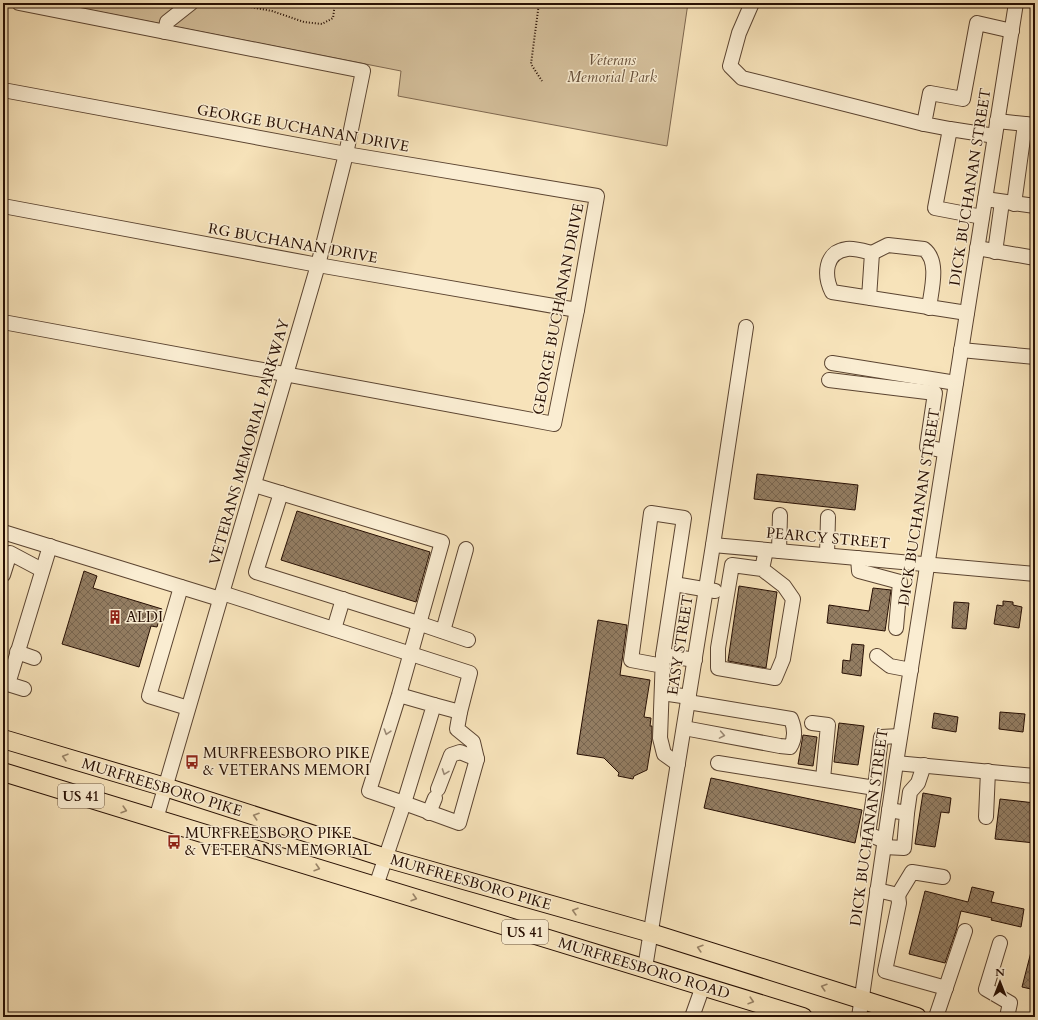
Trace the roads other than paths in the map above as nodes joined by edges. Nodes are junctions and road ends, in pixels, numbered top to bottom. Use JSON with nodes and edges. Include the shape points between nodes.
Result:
{"nodes":[{"id":1,"x":19,"y":3,"type":"edge"},
{"id":2,"x":191,"y":3,"type":"edge"},
{"id":3,"x":752,"y":3,"type":"edge"},
{"id":4,"x":1016,"y":3,"type":"edge"},
{"id":5,"x":1012,"y":31,"type":"junction"},
{"id":6,"x":165,"y":32,"type":"junction"},
{"id":7,"x":3,"y":90,"type":"edge"},
{"id":8,"x":998,"y":121,"type":"junction"},
{"id":9,"x":924,"y":124,"type":"junction"},
{"id":10,"x":1030,"y":125,"type":"edge"},
{"id":11,"x":950,"y":129,"type":"junction"},
{"id":12,"x":995,"y":136,"type":"junction"},
{"id":13,"x":346,"y":154,"type":"junction"},
{"id":14,"x":985,"y":199,"type":"junction"},
{"id":15,"x":1008,"y":203,"type":"junction"},
{"id":16,"x":3,"y":206,"type":"edge"},
{"id":17,"x":1035,"y":206,"type":"edge"},
{"id":18,"x":982,"y":217,"type":"junction"},
{"id":19,"x":978,"y":248,"type":"junction"},
{"id":20,"x":995,"y":252,"type":"junction"},
{"id":21,"x":872,"y":253,"type":"junction"},
{"id":22,"x":1035,"y":258,"type":"edge"},
{"id":23,"x":318,"y":265,"type":"junction"},
{"id":24,"x":869,"y":298,"type":"junction"},
{"id":25,"x":929,"y":308,"type":"junction"},
{"id":26,"x":577,"y":310,"type":"junction"},
{"id":27,"x":967,"y":314,"type":"junction"},
{"id":28,"x":3,"y":322,"type":"edge"},
{"id":29,"x":746,"y":327,"type":"dead end"},
{"id":30,"x":961,"y":350,"type":"junction"},
{"id":31,"x":1035,"y":357,"type":"edge"},
{"id":32,"x":832,"y":362,"type":"dead end"},
{"id":33,"x":287,"y":376,"type":"junction"},
{"id":34,"x":830,"y":380,"type":"dead end"},
{"id":35,"x":956,"y":383,"type":"junction"},
{"id":36,"x":945,"y":451,"type":"junction"},
{"id":37,"x":254,"y":485,"type":"junction"},
{"id":38,"x":281,"y":493,"type":"junction"},
{"id":39,"x":780,"y":515,"type":"dead end"},
{"id":40,"x":828,"y":517,"type":"dead end"},
{"id":41,"x":3,"y":532,"type":"edge"},
{"id":42,"x":713,"y":545,"type":"junction"},
{"id":43,"x":50,"y":546,"type":"junction"},
{"id":44,"x":466,"y":549,"type":"dead end"},
{"id":45,"x":772,"y":550,"type":"junction"},
{"id":46,"x":6,"y":552,"type":"edge"},
{"id":47,"x":827,"y":555,"type":"junction"},
{"id":48,"x":858,"y":558,"type":"junction"},
{"id":49,"x":927,"y":564,"type":"junction"},
{"id":50,"x":762,"y":569,"type":"junction"},
{"id":51,"x":42,"y":570,"type":"junction"},
{"id":52,"x":1035,"y":574,"type":"edge"},
{"id":53,"x":3,"y":575,"type":"edge"},
{"id":54,"x":674,"y":584,"type":"junction"},
{"id":55,"x":181,"y":587,"type":"junction"},
{"id":56,"x":706,"y":589,"type":"junction"},
{"id":57,"x":726,"y":594,"type":"junction"},
{"id":58,"x":221,"y":596,"type":"junction"},
{"id":59,"x":343,"y":599,"type":"junction"},
{"id":60,"x":898,"y":605,"type":"junction"},
{"id":61,"x":920,"y":609,"type":"junction"},
{"id":62,"x":418,"y":623,"type":"junction"},
{"id":63,"x":896,"y":628,"type":"dead end"},
{"id":64,"x":334,"y":629,"type":"junction"},
{"id":65,"x":443,"y":631,"type":"junction"},
{"id":66,"x":468,"y":640,"type":"dead end"},
{"id":67,"x":718,"y":648,"type":"junction"},
{"id":68,"x":17,"y":652,"type":"junction"},
{"id":69,"x":410,"y":653,"type":"junction"},
{"id":70,"x":696,"y":654,"type":"junction"},
{"id":71,"x":877,"y":656,"type":"dead end"},
{"id":72,"x":34,"y":658,"type":"dead end"},
{"id":73,"x":663,"y":661,"type":"junction"},
{"id":74,"x":910,"y":670,"type":"junction"},
{"id":75,"x":5,"y":683,"type":"edge"},
{"id":76,"x":24,"y":689,"type":"dead end"},
{"id":77,"x":662,"y":693,"type":"junction"},
{"id":78,"x":399,"y":695,"type":"junction"},
{"id":79,"x":688,"y":700,"type":"junction"},
{"id":80,"x":434,"y":705,"type":"junction"},
{"id":81,"x":188,"y":708,"type":"junction"},
{"id":82,"x":460,"y":712,"type":"junction"},
{"id":83,"x":812,"y":723,"type":"dead end"},
{"id":84,"x":684,"y":728,"type":"junction"},
{"id":85,"x":900,"y":736,"type":"junction"},
{"id":86,"x":3,"y":739,"type":"edge"},
{"id":87,"x":477,"y":759,"type":"junction"},
{"id":88,"x":718,"y":763,"type":"dead end"},
{"id":89,"x":896,"y":763,"type":"junction"},
{"id":90,"x":678,"y":764,"type":"junction"},
{"id":91,"x":924,"y":765,"type":"junction"},
{"id":92,"x":988,"y":771,"type":"junction"},
{"id":93,"x":3,"y":772,"type":"edge"},
{"id":94,"x":1035,"y":776,"type":"edge"},
{"id":95,"x":823,"y":779,"type":"junction"},
{"id":96,"x":165,"y":787,"type":"junction"},
{"id":97,"x":874,"y":788,"type":"junction"},
{"id":98,"x":404,"y":803,"type":"junction"},
{"id":99,"x":889,"y":810,"type":"junction"},
{"id":100,"x":429,"y":813,"type":"junction"},
{"id":101,"x":907,"y":813,"type":"junction"},
{"id":102,"x":986,"y":816,"type":"dead end"},
{"id":103,"x":156,"y":819,"type":"junction"},
{"id":104,"x":884,"y":844,"type":"junction"},
{"id":105,"x":386,"y":858,"type":"junction"},
{"id":106,"x":943,"y":877,"type":"dead end"},
{"id":107,"x":376,"y":886,"type":"junction"},
{"id":108,"x":877,"y":890,"type":"junction"},
{"id":109,"x":898,"y":895,"type":"junction"},
{"id":110,"x":965,"y":931,"type":"dead end"},
{"id":111,"x":650,"y":933,"type":"junction"},
{"id":112,"x":1000,"y":943,"type":"dead end"},
{"id":113,"x":645,"y":968,"type":"junction"},
{"id":114,"x":703,"y":986,"type":"junction"},
{"id":115,"x":946,"y":988,"type":"junction"},
{"id":116,"x":861,"y":999,"type":"junction"},
{"id":117,"x":692,"y":1017,"type":"edge"},
{"id":118,"x":803,"y":1017,"type":"edge"},
{"id":119,"x":859,"y":1017,"type":"edge"},
{"id":120,"x":917,"y":1017,"type":"edge"},
{"id":121,"x":936,"y":1017,"type":"edge"},
{"id":122,"x":1007,"y":1017,"type":"edge"}],
"edges":[{"from":1,"to":6,"type":"street"},
{"from":2,"to":6,"type":"street","via":[[167,22]]},
{"from":3,"to":9,"type":"street","via":[[739,33],[730,66],[742,78]]},
{"from":4,"to":5,"type":"street","name":"DICK BUCHANAN STREET"},
{"from":5,"to":8,"type":"street","name":"DICK BUCHANAN STREET"},
{"from":5,"to":9,"type":"street","via":[[977,23],[963,99],[930,93]]},
{"from":6,"to":13,"type":"street","name":"VETERANS MEMORIAL PARKWAY","via":[[363,71]]},
{"from":7,"to":13,"type":"street","name":"GEORGE BUCHANAN DRIVE"},
{"from":8,"to":10,"type":"street"},
{"from":8,"to":12,"type":"street","name":"DICK BUCHANAN STREET"},
{"from":9,"to":11,"type":"street"},
{"from":10,"to":15,"type":"street"},
{"from":11,"to":12,"type":"street"},
{"from":11,"to":18,"type":"street","via":[[935,208]]},
{"from":12,"to":14,"type":"street","name":"DICK BUCHANAN STREET"},
{"from":13,"to":23,"type":"street","name":"VETERANS MEMORIAL PARKWAY"},
{"from":13,"to":26,"type":"street","name":"GEORGE BUCHANAN DRIVE","via":[[597,196]]},
{"from":14,"to":15,"type":"street"},
{"from":14,"to":18,"type":"street","name":"DICK BUCHANAN STREET"},
{"from":15,"to":17,"type":"street"},
{"from":15,"to":20,"type":"street"},
{"from":16,"to":23,"type":"street","name":"RG BUCHANAN DRIVE"},
{"from":18,"to":19,"type":"street","name":"DICK BUCHANAN STREET"},
{"from":19,"to":20,"type":"street"},
{"from":19,"to":27,"type":"street","name":"DICK BUCHANAN STREET"},
{"from":20,"to":22,"type":"street"},
{"from":21,"to":24,"type":"street"},
{"from":21,"to":24,"type":"street","via":[[847,249],[835,252],[829,260],[827,271],[827,283],[832,292]]},
{"from":21,"to":25,"type":"street","via":[[888,245],[924,249],[929,253],[934,265]]},
{"from":23,"to":26,"type":"street","name":"RG BUCHANAN DRIVE"},
{"from":23,"to":33,"type":"street","name":"VETERANS MEMORIAL PARKWAY"},
{"from":24,"to":25,"type":"street"},
{"from":25,"to":27,"type":"street"},
{"from":26,"to":33,"type":"street","name":"GEORGE BUCHANAN DRIVE","via":[[554,424]]},
{"from":27,"to":30,"type":"street","name":"DICK BUCHANAN STREET"},
{"from":28,"to":33,"type":"street","name":"GEORGE BUCHANAN DRIVE"},
{"from":29,"to":42,"type":"street","name":"EASY STREET"},
{"from":30,"to":31,"type":"street"},
{"from":30,"to":35,"type":"street","name":"DICK BUCHANAN STREET"},
{"from":32,"to":35,"type":"street"},
{"from":33,"to":37,"type":"street","name":"VETERANS MEMORIAL PARKWAY"},
{"from":34,"to":36,"type":"street","via":[[935,393],[927,447]]},
{"from":35,"to":36,"type":"street","name":"DICK BUCHANAN STREET"},
{"from":36,"to":49,"type":"street","name":"DICK BUCHANAN STREET"},
{"from":37,"to":38,"type":"street"},
{"from":37,"to":58,"type":"street","name":"VETERANS MEMORIAL PARKWAY"},
{"from":38,"to":59,"type":"street","via":[[256,572]]},
{"from":38,"to":62,"type":"street","via":[[442,542]]},
{"from":39,"to":45,"type":"street"},
{"from":40,"to":47,"type":"street"},
{"from":41,"to":43,"type":"street"},
{"from":42,"to":45,"type":"street","name":"PEARCY STREET"},
{"from":42,"to":56,"type":"street","name":"EASY STREET"},
{"from":43,"to":51,"type":"street"},
{"from":43,"to":55,"type":"street"},
{"from":44,"to":65,"type":"street"},
{"from":45,"to":47,"type":"street","name":"PEARCY STREET"},
{"from":45,"to":50,"type":"street"},
{"from":46,"to":51,"type":"street"},
{"from":46,"to":53,"type":"street"},
{"from":47,"to":48,"type":"street","name":"PEARCY STREET"},
{"from":48,"to":49,"type":"street","name":"PEARCY STREET"},
{"from":48,"to":60,"type":"street","via":[[859,571],[900,582]]},
{"from":49,"to":52,"type":"street","name":"PEARCY STREET"},
{"from":49,"to":61,"type":"street","name":"DICK BUCHANAN STREET"},
{"from":50,"to":57,"type":"street","via":[[732,565]]},
{"from":50,"to":67,"type":"street","via":[[784,586],[793,599],[784,659],[775,678],[718,668]]},
{"from":51,"to":68,"type":"street"},
{"from":54,"to":56,"type":"street"},
{"from":54,"to":73,"type":"street"},
{"from":54,"to":73,"type":"street","via":[[684,518],[651,513],[631,660]]},
{"from":55,"to":58,"type":"street"},
{"from":55,"to":81,"type":"street","via":[[149,696]]},
{"from":56,"to":57,"type":"street"},
{"from":56,"to":70,"type":"street","name":"EASY STREET"},
{"from":57,"to":67,"type":"street"},
{"from":58,"to":64,"type":"street"},
{"from":58,"to":81,"type":"street","name":"VETERANS MEMORIAL PARKWAY"},
{"from":59,"to":62,"type":"street"},
{"from":59,"to":64,"type":"street"},
{"from":60,"to":61,"type":"street"},
{"from":60,"to":63,"type":"street"},
{"from":61,"to":74,"type":"street","name":"DICK BUCHANAN STREET"},
{"from":62,"to":65,"type":"street"},
{"from":62,"to":69,"type":"street"},
{"from":64,"to":69,"type":"street"},
{"from":65,"to":66,"type":"street"},
{"from":67,"to":70,"type":"street"},
{"from":68,"to":72,"type":"street"},
{"from":68,"to":75,"type":"street"},
{"from":69,"to":78,"type":"street"},
{"from":69,"to":82,"type":"street","via":[[470,673]]},
{"from":70,"to":73,"type":"street"},
{"from":70,"to":79,"type":"street","name":"EASY STREET"},
{"from":71,"to":74,"type":"street","via":[[890,666]]},
{"from":73,"to":77,"type":"street"},
{"from":74,"to":85,"type":"street","name":"DICK BUCHANAN STREET"},
{"from":75,"to":76,"type":"street"},
{"from":77,"to":79,"type":"street"},
{"from":77,"to":90,"type":"street","via":[[660,738],[664,754]]},
{"from":78,"to":80,"type":"street"},
{"from":78,"to":98,"type":"street","one_way":true,"via":[[369,791]]},
{"from":79,"to":84,"type":"street","name":"EASY STREET"},
{"from":84,"to":79,"type":"street","one_way":true,"via":[[780,746],[790,747],[794,741],[791,720]]},
{"from":80,"to":82,"type":"street"},
{"from":80,"to":98,"type":"street"},
{"from":81,"to":96,"type":"street","name":"VETERANS MEMORIAL PARKWAY"},
{"from":82,"to":87,"type":"street","via":[[456,729],[474,742]]},
{"from":83,"to":95,"type":"street","via":[[828,725]]},
{"from":84,"to":90,"type":"street","name":"EASY STREET"},
{"from":85,"to":89,"type":"street","name":"DICK BUCHANAN STREET"},
{"from":85,"to":97,"type":"street","via":[[881,737]]},
{"from":96,"to":86,"type":"main road","name":"MURFREESBORO PIKE","one_way":true},
{"from":87,"to":100,"type":"street","one_way":true,"via":[[460,752],[451,755]]},
{"from":87,"to":100,"type":"street","via":[[459,823]]},
{"from":88,"to":95,"type":"street"},
{"from":89,"to":91,"type":"street"},
{"from":89,"to":99,"type":"street","name":"DICK BUCHANAN STREET"},
{"from":90,"to":111,"type":"street","name":"EASY STREET"},
{"from":91,"to":92,"type":"street"},
{"from":91,"to":101,"type":"street","via":[[918,783],[910,792]]},
{"from":92,"to":94,"type":"street"},
{"from":92,"to":102,"type":"street"},
{"from":93,"to":103,"type":"main road","name":"MURFREESBORO ROAD","number":"US 41","one_way":true},
{"from":95,"to":97,"type":"street"},
{"from":96,"to":103,"type":"street","name":"VETERANS MEMORIAL PARKWAY"},
{"from":105,"to":96,"type":"main road","name":"MURFREESBORO PIKE","one_way":true},
{"from":97,"to":104,"type":"street","via":[[868,834]]},
{"from":98,"to":100,"type":"street"},
{"from":98,"to":105,"type":"street"},
{"from":99,"to":101,"type":"street"},
{"from":99,"to":104,"type":"street","name":"DICK BUCHANAN STREET"},
{"from":101,"to":104,"type":"street","via":[[904,848]]},
{"from":103,"to":107,"type":"main road","name":"MURFREESBORO ROAD","number":"US 41","one_way":true},
{"from":104,"to":108,"type":"street","name":"DICK BUCHANAN STREET"},
{"from":105,"to":107,"type":"street"},
{"from":111,"to":105,"type":"main road","name":"MURFREESBORO PIKE","one_way":true},
{"from":106,"to":109,"type":"street","via":[[912,872]]},
{"from":107,"to":113,"type":"main road","name":"MURFREESBORO ROAD","number":"US 41","one_way":true},
{"from":108,"to":109,"type":"street"},
{"from":108,"to":116,"type":"street","name":"DICK BUCHANAN STREET"},
{"from":109,"to":115,"type":"street","via":[[899,903],[885,971]]},
{"from":110,"to":115,"type":"street"},
{"from":111,"to":113,"type":"street","name":"EASY STREET"},
{"from":116,"to":111,"type":"main road","name":"MURFREESBORO PIKE","one_way":true},
{"from":112,"to":122,"type":"street","via":[[986,989],[1010,1003]]},
{"from":113,"to":114,"type":"main road","name":"MURFREESBORO ROAD","number":"US 41"},
{"from":114,"to":117,"type":"street"},
{"from":114,"to":118,"type":"main road","name":"MURFREESBORO ROAD","number":"US 41","one_way":true},
{"from":115,"to":121,"type":"street"},
{"from":116,"to":119,"type":"street","name":"DICK BUCHANAN STREET"},
{"from":116,"to":120,"type":"main road","name":"MURFREESBORO PIKE"}]}
